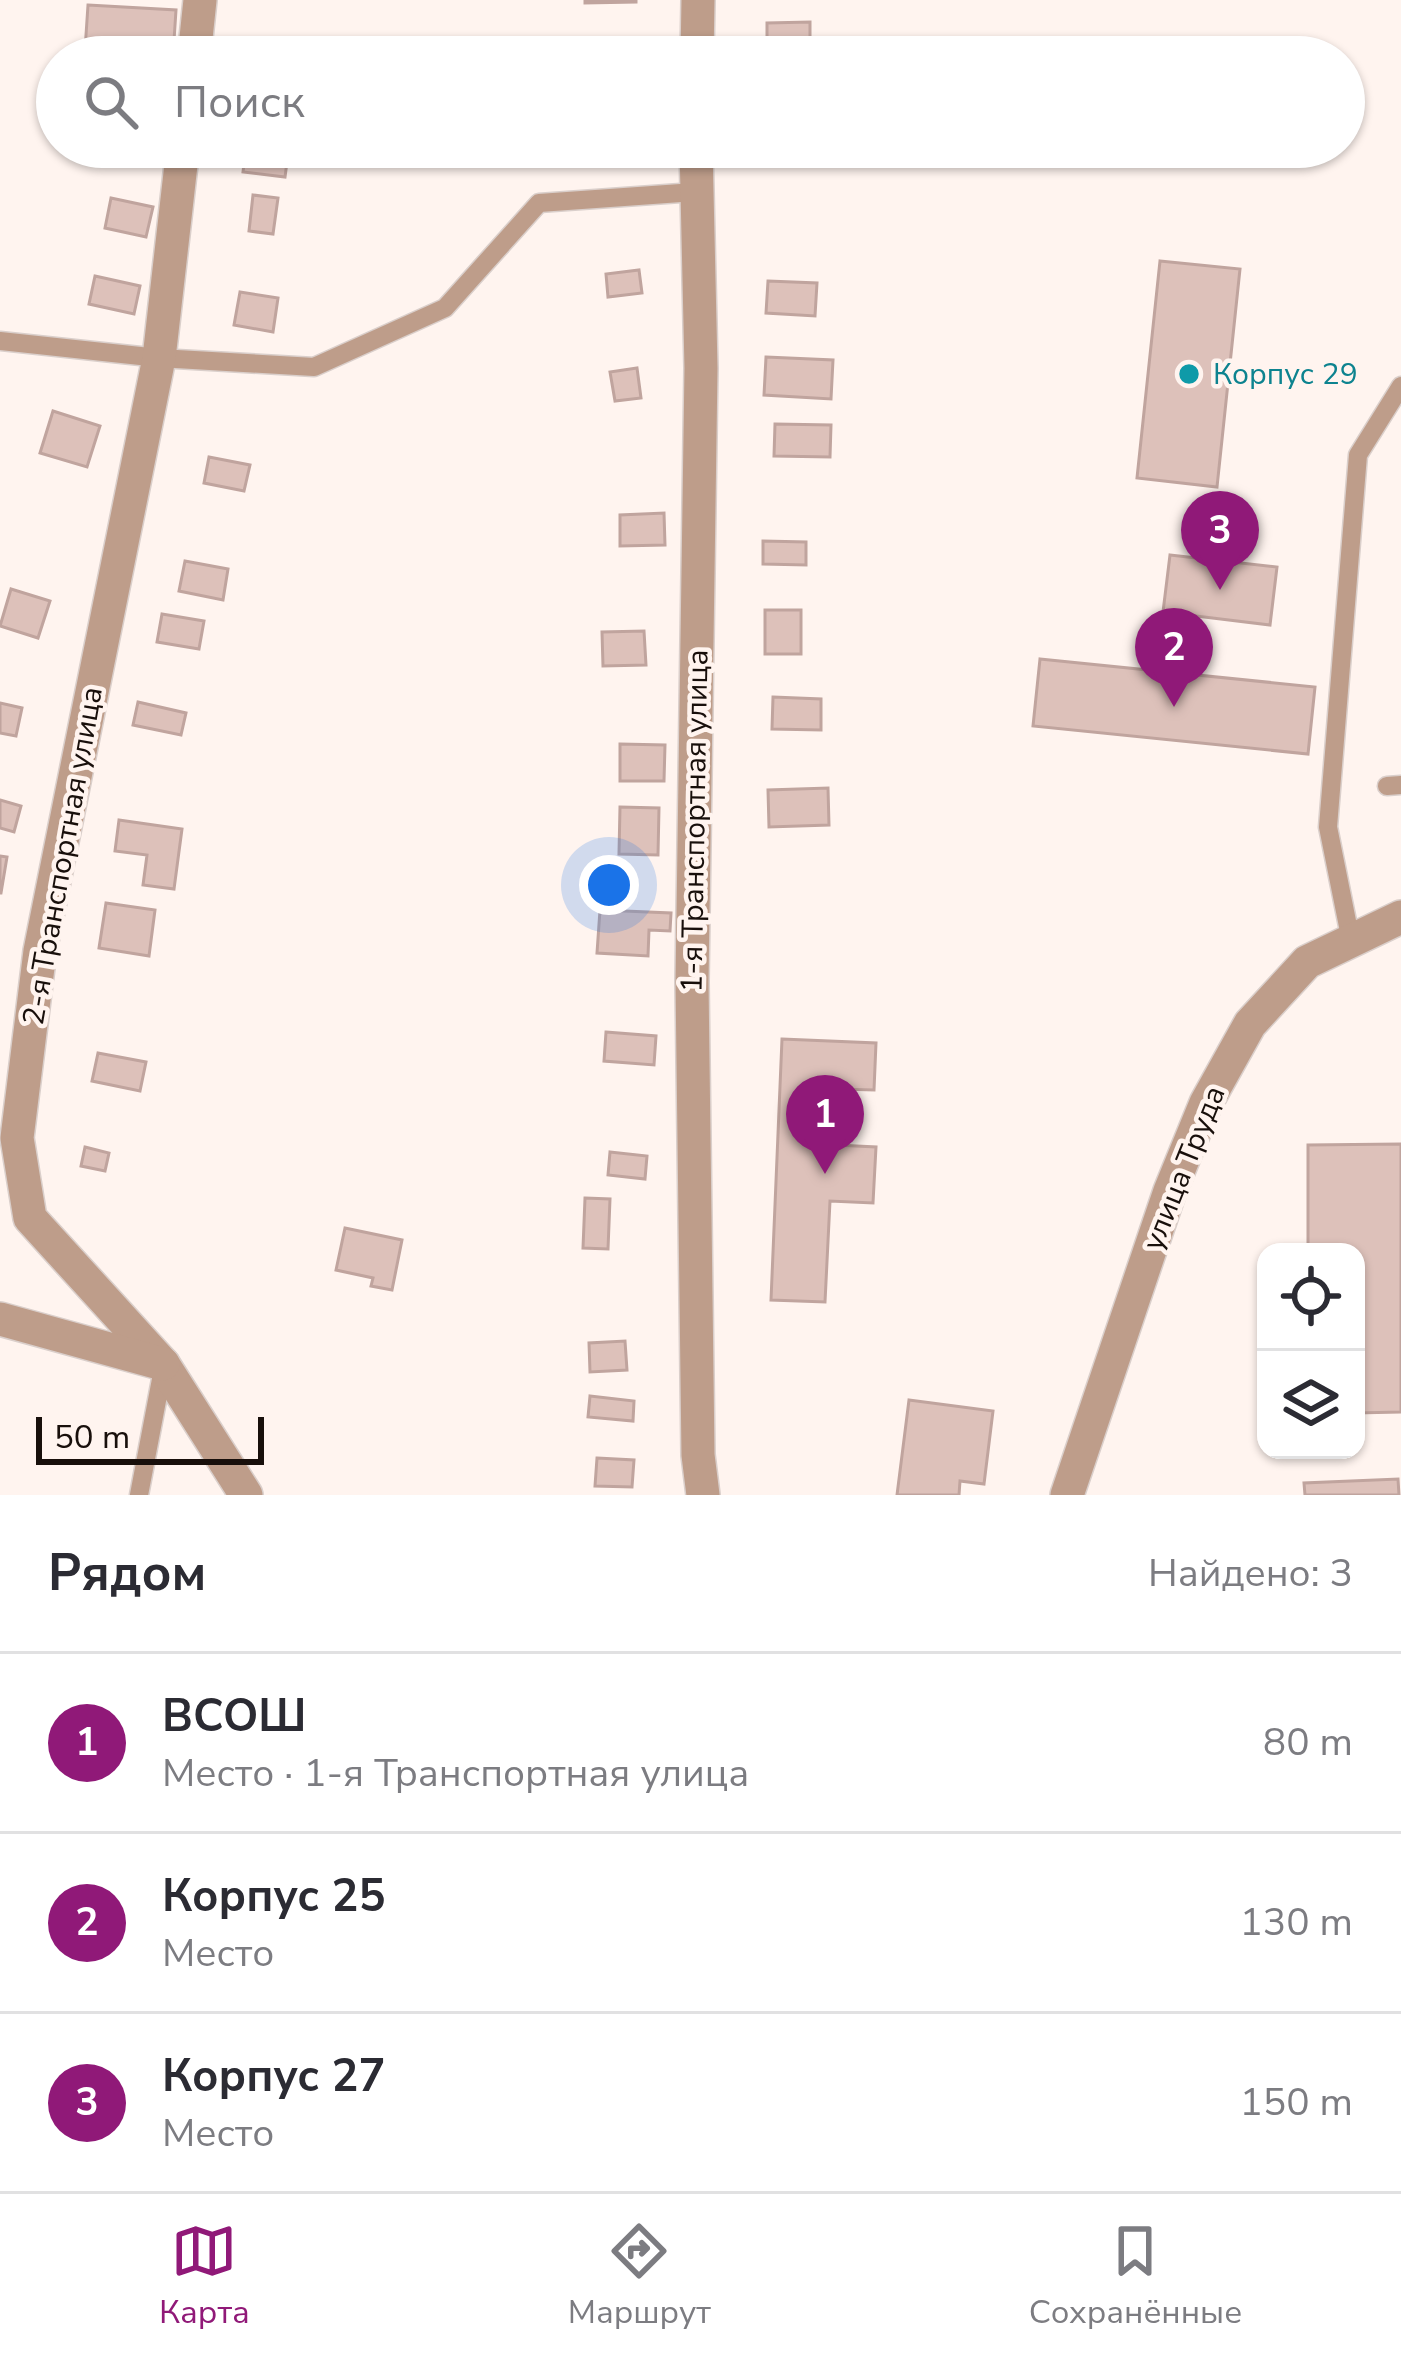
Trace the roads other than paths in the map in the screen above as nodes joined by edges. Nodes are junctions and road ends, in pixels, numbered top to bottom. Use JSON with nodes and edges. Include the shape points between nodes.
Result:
{"nodes":[{"id":1,"x":200,"y":0,"type":"edge"},
{"id":2,"x":698,"y":0,"type":"edge"},
{"id":3,"x":196,"y":36,"type":"edge"},
{"id":4,"x":697,"y":36,"type":"edge"},
{"id":5,"x":181,"y":168,"type":"edge"},
{"id":6,"x":696,"y":168,"type":"edge"},
{"id":7,"x":695,"y":192,"type":"junction"},
{"id":8,"x":0,"y":341,"type":"edge"},
{"id":9,"x":158,"y":358,"type":"junction"},
{"id":10,"x":1401,"y":386,"type":"edge"},
{"id":11,"x":1401,"y":917,"type":"edge"},
{"id":12,"x":1351,"y":940,"type":"junction"},
{"id":13,"x":0,"y":1318,"type":"edge"},
{"id":14,"x":164,"y":1364,"type":"junction"},
{"id":15,"x":139,"y":1495,"type":"edge"},
{"id":16,"x":246,"y":1495,"type":"edge"},
{"id":17,"x":704,"y":1495,"type":"edge"},
{"id":18,"x":1067,"y":1495,"type":"edge"}],
"edges":[{"from":1,"to":3,"type":"street"},
{"from":2,"to":4,"type":"street"},
{"from":5,"to":9,"type":"street","name":"2-я Транспортная улица"},
{"from":6,"to":7,"type":"street","name":"1-я Транспортная улица"},
{"from":7,"to":9,"type":"lane","via":[[539,203],[445,308],[314,367]]},
{"from":7,"to":17,"type":"street","name":"1-я Транспортная улица","via":[[701,368],[692,982]]},
{"from":8,"to":9,"type":"lane"},
{"from":9,"to":14,"type":"street","name":"2-я Транспортная улица","via":[[40,951],[17,1138],[30,1218]]},
{"from":10,"to":12,"type":"lane","via":[[1358,455],[1328,826]]},
{"from":11,"to":12,"type":"street","name":"улица Труда"},
{"from":12,"to":18,"type":"street","name":"улица Труда","via":[[1307,962],[1250,1024],[1206,1103]]},
{"from":13,"to":14,"type":"street"},
{"from":14,"to":15,"type":"lane"},
{"from":14,"to":16,"type":"street","name":"2-я Транспортная улица"}]}
